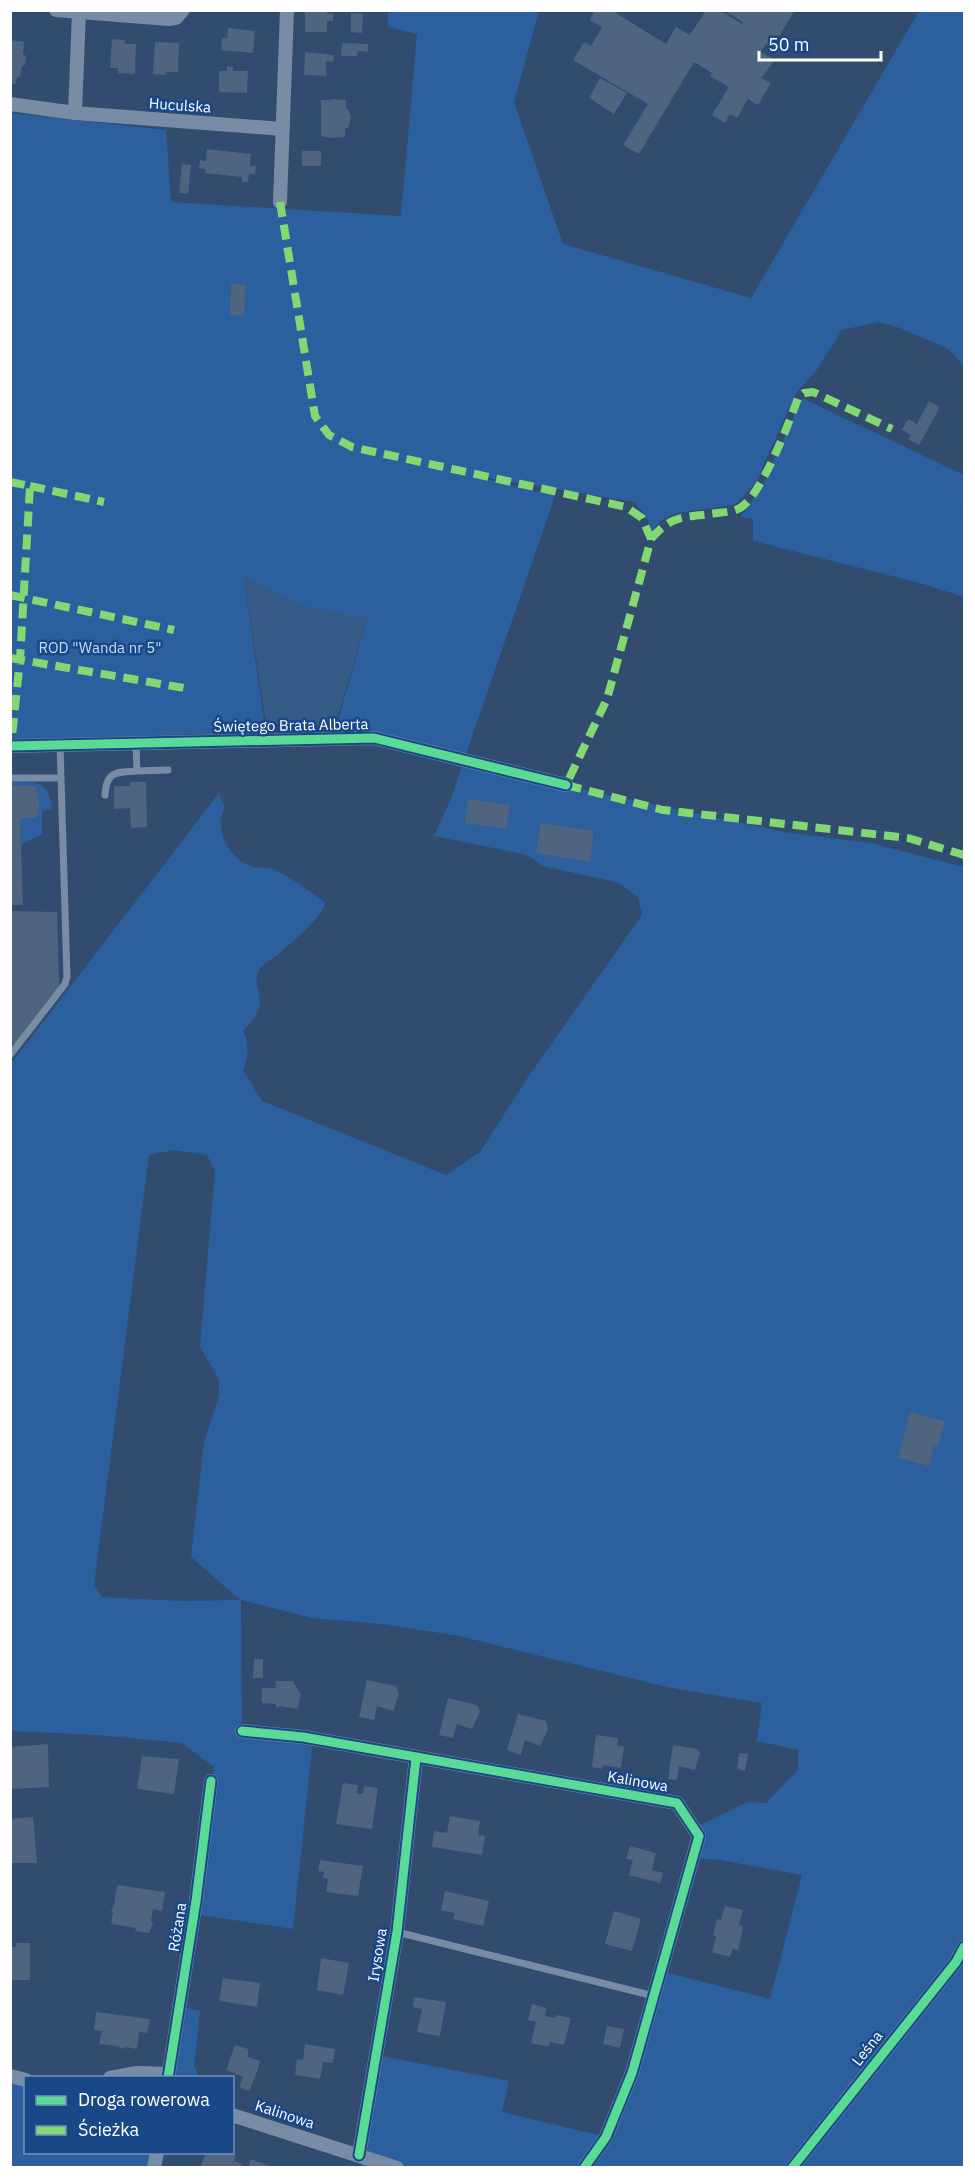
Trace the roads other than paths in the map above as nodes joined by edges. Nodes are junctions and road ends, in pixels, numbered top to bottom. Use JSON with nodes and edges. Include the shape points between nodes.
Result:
{"nodes":[{"id":1,"x":56,"y":10,"type":"edge"},
{"id":2,"x":183,"y":10,"type":"edge"},
{"id":3,"x":287,"y":10,"type":"edge"},
{"id":4,"x":79,"y":12,"type":"edge"},
{"id":5,"x":10,"y":104,"type":"edge"},
{"id":6,"x":75,"y":113,"type":"junction"},
{"id":7,"x":283,"y":129,"type":"junction"},
{"id":8,"x":280,"y":202,"type":"dead end"},
{"id":9,"x":136,"y":744,"type":"junction"},
{"id":10,"x":60,"y":745,"type":"junction"},
{"id":11,"x":10,"y":746,"type":"edge"},
{"id":12,"x":168,"y":770,"type":"dead end"},
{"id":13,"x":137,"y":771,"type":"junction"},
{"id":14,"x":10,"y":778,"type":"edge"},
{"id":15,"x":62,"y":778,"type":"junction"},
{"id":16,"x":566,"y":785,"type":"dead end"},
{"id":17,"x":105,"y":795,"type":"dead end"},
{"id":18,"x":10,"y":1055,"type":"edge"},
{"id":19,"x":242,"y":1731,"type":"dead end"},
{"id":20,"x":416,"y":1758,"type":"junction"},
{"id":21,"x":211,"y":1780,"type":"dead end"},
{"id":22,"x":397,"y":1932,"type":"junction"},
{"id":23,"x":964,"y":1947,"type":"edge"},
{"id":24,"x":654,"y":1996,"type":"junction"},
{"id":25,"x":121,"y":2076,"type":"edge"},
{"id":26,"x":168,"y":2076,"type":"edge"},
{"id":27,"x":234,"y":2116,"type":"edge"},
{"id":28,"x":359,"y":2155,"type":"junction"},
{"id":29,"x":397,"y":2168,"type":"edge"},
{"id":30,"x":584,"y":2168,"type":"edge"},
{"id":31,"x":792,"y":2168,"type":"edge"}],
"edges":[{"from":1,"to":4,"type":"street"},
{"from":2,"to":4,"type":"street","via":[[176,18],[168,19]]},
{"from":3,"to":7,"type":"street"},
{"from":4,"to":6,"type":"street"},
{"from":5,"to":6,"type":"street","name":"Huculska"},
{"from":6,"to":7,"type":"street","name":"Huculska"},
{"from":7,"to":8,"type":"street"},
{"from":9,"to":10,"type":"street","name":"Świętego Brata Alberta"},
{"from":9,"to":13,"type":"lane"},
{"from":9,"to":16,"type":"street","name":"Świętego Brata Alberta","via":[[374,738]]},
{"from":10,"to":11,"type":"street","name":"Świętego Brata Alberta"},
{"from":10,"to":15,"type":"lane"},
{"from":12,"to":13,"type":"lane"},
{"from":13,"to":17,"type":"lane","via":[[113,774],[106,783]]},
{"from":14,"to":15,"type":"lane"},
{"from":15,"to":18,"type":"lane","via":[[67,977]]},
{"from":19,"to":20,"type":"street","name":"Kalinowa","via":[[303,1737]]},
{"from":20,"to":22,"type":"street","name":"Irysowa"},
{"from":20,"to":24,"type":"street","name":"Kalinowa","via":[[677,1803],[699,1836]]},
{"from":21,"to":26,"type":"street","name":"Różana"},
{"from":22,"to":24,"type":"lane"},
{"from":22,"to":28,"type":"street","name":"Irysowa"},
{"from":23,"to":31,"type":"street","name":"Leśna"},
{"from":24,"to":30,"type":"street","name":"Kalinowa","via":[[615,2116],[606,2137]]},
{"from":25,"to":26,"type":"street","via":[[137,2073]]},
{"from":27,"to":28,"type":"street","name":"Kalinowa"},
{"from":28,"to":29,"type":"street","name":"Kalinowa"}]}
